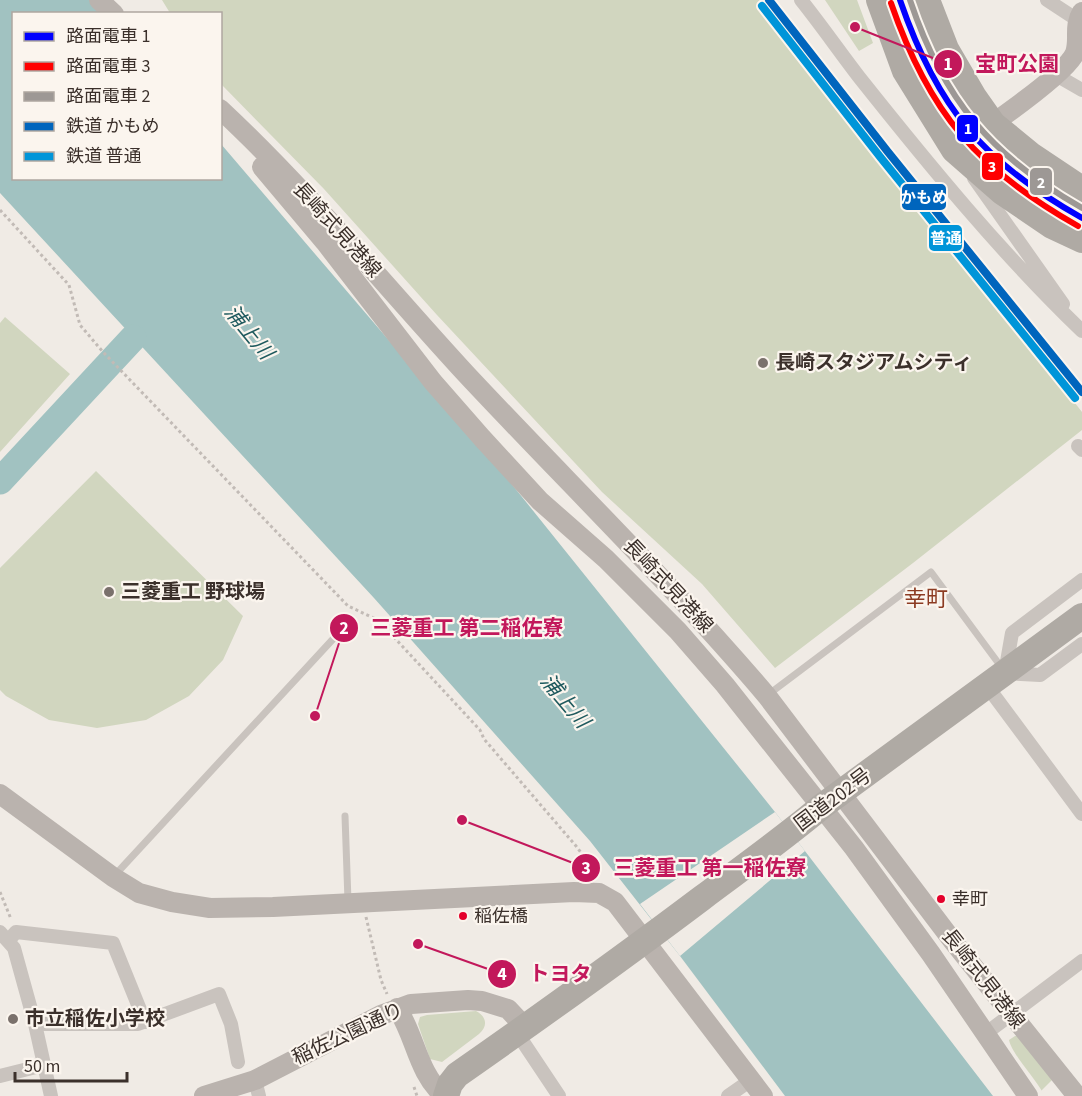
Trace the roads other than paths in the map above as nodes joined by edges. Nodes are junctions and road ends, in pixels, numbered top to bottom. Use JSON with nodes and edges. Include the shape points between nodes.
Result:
{"nodes":[{"id":1,"x":99,"y":0,"type":"edge"},
{"id":2,"x":801,"y":0,"type":"edge"},
{"id":3,"x":879,"y":0,"type":"edge"},
{"id":4,"x":927,"y":0,"type":"edge"},
{"id":5,"x":1047,"y":0,"type":"edge"},
{"id":6,"x":113,"y":12,"type":"edge"},
{"id":7,"x":1080,"y":19,"type":"edge"},
{"id":8,"x":1056,"y":75,"type":"junction"},
{"id":9,"x":1082,"y":90,"type":"edge"},
{"id":10,"x":222,"y":111,"type":"edge"},
{"id":11,"x":222,"y":123,"type":"edge"},
{"id":12,"x":993,"y":124,"type":"junction"},
{"id":13,"x":954,"y":150,"type":"junction"},
{"id":14,"x":1082,"y":189,"type":"edge"},
{"id":15,"x":1082,"y":240,"type":"edge"},
{"id":16,"x":1082,"y":331,"type":"edge"},
{"id":17,"x":1082,"y":580,"type":"edge"},
{"id":18,"x":1082,"y":616,"type":"edge"},
{"id":19,"x":346,"y":625,"type":"dead end"},
{"id":20,"x":1082,"y":644,"type":"edge"},
{"id":21,"x":996,"y":680,"type":"junction"},
{"id":22,"x":767,"y":696,"type":"junction"},
{"id":23,"x":0,"y":794,"type":"edge"},
{"id":24,"x":831,"y":800,"type":"junction"},
{"id":25,"x":1082,"y":814,"type":"edge"},
{"id":26,"x":345,"y":816,"type":"dead end"},
{"id":27,"x":113,"y":877,"type":"junction"},
{"id":28,"x":355,"y":903,"type":"junction"},
{"id":29,"x":652,"y":935,"type":"junction"},
{"id":30,"x":4,"y":937,"type":"edge"},
{"id":31,"x":1082,"y":961,"type":"edge"},
{"id":32,"x":397,"y":1008,"type":"junction"},
{"id":33,"x":1011,"y":1014,"type":"junction"},
{"id":34,"x":145,"y":1022,"type":"junction"},
{"id":35,"x":35,"y":1024,"type":"junction"},
{"id":36,"x":522,"y":1030,"type":"junction"},
{"id":37,"x":985,"y":1034,"type":"junction"},
{"id":38,"x":237,"y":1062,"type":"dead end"},
{"id":39,"x":44,"y":1065,"type":"junction"},
{"id":40,"x":0,"y":1076,"type":"edge"},
{"id":41,"x":751,"y":1080,"type":"junction"},
{"id":42,"x":257,"y":1088,"type":"edge"},
{"id":43,"x":1026,"y":1093,"type":"edge"},
{"id":44,"x":51,"y":1096,"type":"edge"},
{"id":45,"x":204,"y":1096,"type":"edge"},
{"id":46,"x":445,"y":1096,"type":"edge"},
{"id":47,"x":559,"y":1096,"type":"edge"},
{"id":48,"x":728,"y":1096,"type":"edge"},
{"id":49,"x":763,"y":1096,"type":"edge"},
{"id":50,"x":1077,"y":1096,"type":"edge"}],
"edges":[{"from":1,"to":6,"type":"main road"},
{"from":2,"to":16,"type":"street","via":[[858,76],[990,233]]},
{"from":3,"to":13,"type":"highway","via":[[905,70]]},
{"from":4,"to":12,"type":"highway","via":[[946,49]]},
{"from":5,"to":7,"type":"street"},
{"from":7,"to":8,"type":"main road","via":[[1075,53]]},
{"from":8,"to":9,"type":"street"},
{"from":8,"to":12,"type":"main road"},
{"from":10,"to":22,"type":"main road","name":"長崎式見港線","via":[[338,228],[468,376],[701,620]]},
{"from":11,"to":24,"type":"main road","name":"長崎式見港線","via":[[325,242],[433,382],[540,501],[606,559],[678,631]]},
{"from":12,"to":13,"type":"main road"},
{"from":12,"to":14,"type":"highway"},
{"from":13,"to":15,"type":"highway","via":[[1002,192]]},
{"from":13,"to":16,"type":"street"},
{"from":17,"to":21,"type":"street","via":[[1012,633]]},
{"from":18,"to":21,"type":"highway","name":"国道202号"},
{"from":19,"to":27,"type":"lane"},
{"from":20,"to":21,"type":"street","via":[[1040,675]]},
{"from":21,"to":22,"type":"lane","via":[[931,572]]},
{"from":21,"to":24,"type":"highway","name":"国道202号"},
{"from":21,"to":25,"type":"street"},
{"from":22,"to":24,"type":"main road","name":"長崎式見港線"},
{"from":23,"to":27,"type":"main road"},
{"from":24,"to":29,"type":"highway","name":"国道202号"},
{"from":24,"to":33,"type":"main road","name":"長崎式見港線"},
{"from":24,"to":37,"type":"main road","name":"長崎式見港線"},
{"from":26,"to":28,"type":"lane"},
{"from":27,"to":28,"type":"main road","via":[[139,893],[210,908]]},
{"from":28,"to":29,"type":"main road","via":[[598,893],[615,902]]},
{"from":29,"to":36,"type":"highway","name":"国道202号"},
{"from":29,"to":41,"type":"main road"},
{"from":30,"to":34,"type":"street","via":[[16,932],[113,943]]},
{"from":30,"to":35,"type":"street","via":[[14,948]]},
{"from":31,"to":33,"type":"street"},
{"from":32,"to":36,"type":"main road","name":"稲佐公園通り","via":[[438,1001],[482,1001],[508,1010]]},
{"from":32,"to":42,"type":"main road","name":"稲佐公園通り"},
{"from":32,"to":46,"type":"main road","via":[[405,1019],[425,1074]]},
{"from":33,"to":37,"type":"street"},
{"from":33,"to":50,"type":"main road","name":"長崎式見港線"},
{"from":34,"to":35,"type":"street"},
{"from":34,"to":38,"type":"street","via":[[219,994],[231,1024]]},
{"from":35,"to":39,"type":"street"},
{"from":36,"to":46,"type":"highway","name":"国道202号","via":[[457,1075]]},
{"from":36,"to":47,"type":"street"},
{"from":37,"to":43,"type":"main road","name":"長崎式見港線"},
{"from":39,"to":40,"type":"street"},
{"from":39,"to":44,"type":"street"},
{"from":41,"to":48,"type":"street"},
{"from":41,"to":49,"type":"main road"},
{"from":42,"to":45,"type":"main road","name":"稲佐公園通り"}]}
